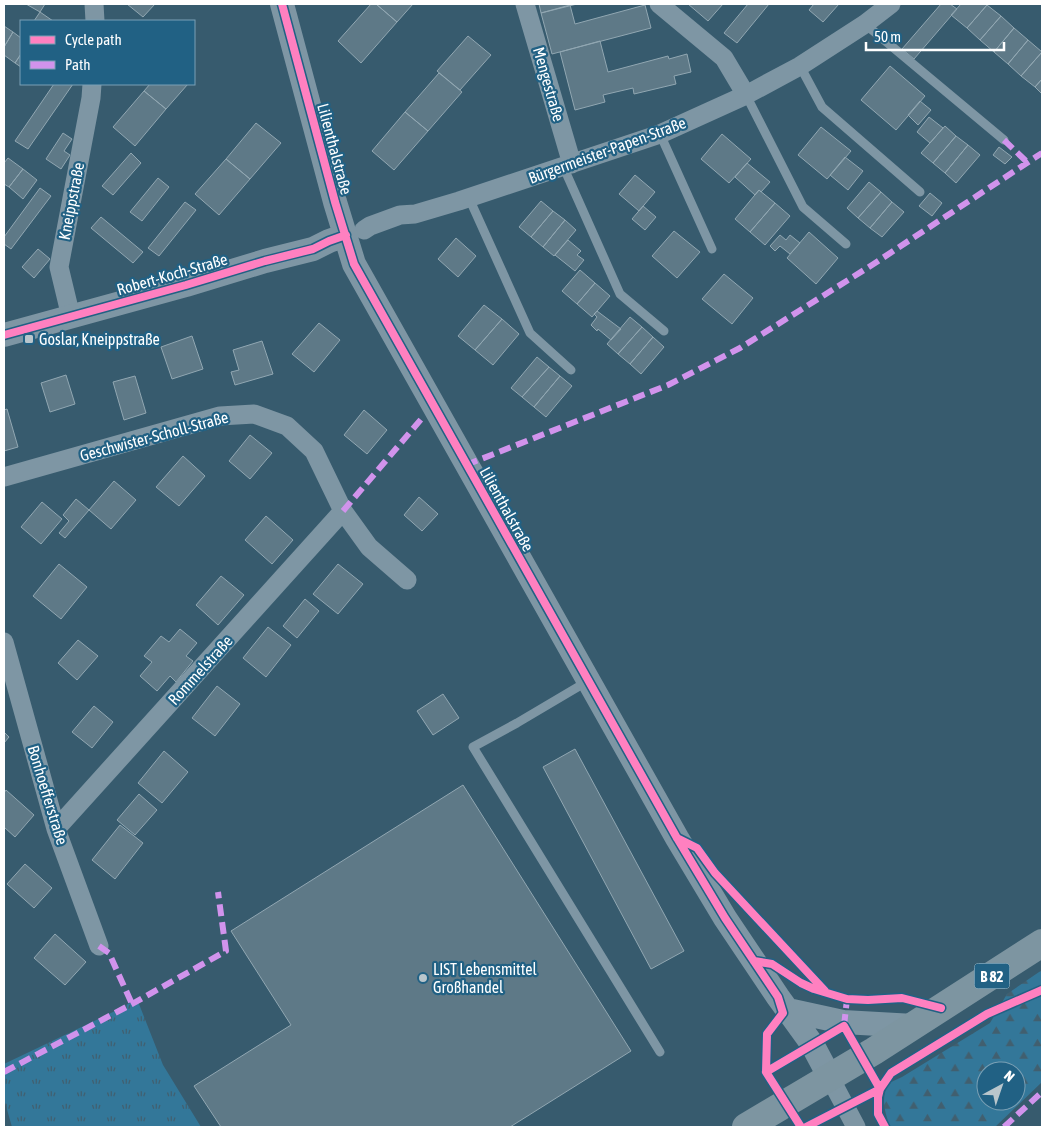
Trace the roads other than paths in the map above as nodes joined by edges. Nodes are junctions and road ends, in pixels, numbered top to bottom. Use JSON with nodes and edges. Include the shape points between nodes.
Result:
{"nodes":[{"id":1,"x":94,"y":4,"type":"edge"},
{"id":2,"x":282,"y":4,"type":"edge"},
{"id":3,"x":525,"y":4,"type":"edge"},
{"id":4,"x":659,"y":4,"type":"edge"},
{"id":5,"x":891,"y":4,"type":"edge"},
{"id":6,"x":95,"y":20,"type":"edge"},
{"id":7,"x":865,"y":24,"type":"junction"},
{"id":8,"x":800,"y":66,"type":"junction"},
{"id":9,"x":92,"y":85,"type":"edge"},
{"id":10,"x":746,"y":95,"type":"junction"},
{"id":11,"x":660,"y":134,"type":"junction"},
{"id":12,"x":1004,"y":140,"type":"dead end"},
{"id":13,"x":568,"y":165,"type":"junction"},
{"id":14,"x":920,"y":192,"type":"dead end"},
{"id":15,"x":469,"y":198,"type":"junction"},
{"id":16,"x":346,"y":236,"type":"junction"},
{"id":17,"x":846,"y":244,"type":"dead end"},
{"id":18,"x":712,"y":248,"type":"dead end"},
{"id":19,"x":71,"y":317,"type":"junction"},
{"id":20,"x":664,"y":331,"type":"dead end"},
{"id":21,"x":4,"y":335,"type":"edge"},
{"id":22,"x":571,"y":370,"type":"dead end"},
{"id":23,"x":4,"y":477,"type":"edge"},
{"id":24,"x":343,"y":510,"type":"junction"},
{"id":25,"x":407,"y":580,"type":"dead end"},
{"id":26,"x":4,"y":642,"type":"edge"},
{"id":27,"x":588,"y":681,"type":"junction"},
{"id":28,"x":56,"y":829,"type":"junction"},
{"id":29,"x":1042,"y":943,"type":"edge"},
{"id":30,"x":99,"y":946,"type":"dead end"},
{"id":31,"x":783,"y":1004,"type":"junction"},
{"id":32,"x":914,"y":1026,"type":"junction"},
{"id":33,"x":660,"y":1052,"type":"dead end"},
{"id":34,"x":825,"y":1079,"type":"junction"},
{"id":35,"x":746,"y":1127,"type":"edge"},
{"id":36,"x":845,"y":1127,"type":"edge"},
{"id":37,"x":856,"y":1127,"type":"edge"}],
"edges":[{"from":1,"to":6,"type":"street"},
{"from":2,"to":16,"type":"street","name":"Lilienthalstraße"},
{"from":3,"to":13,"type":"street","name":"Mengestraße"},
{"from":4,"to":10,"type":"street","via":[[724,58]]},
{"from":5,"to":7,"type":"street","name":"Bürgermeister-Papen-Straße"},
{"from":7,"to":8,"type":"street","name":"Bürgermeister-Papen-Straße"},
{"from":7,"to":12,"type":"lane"},
{"from":8,"to":10,"type":"street","name":"Bürgermeister-Papen-Straße"},
{"from":8,"to":14,"type":"lane","via":[[822,107]]},
{"from":9,"to":19,"type":"street","name":"Kneippstraße","via":[[59,266]]},
{"from":10,"to":11,"type":"street","name":"Bürgermeister-Papen-Straße"},
{"from":10,"to":17,"type":"lane","via":[[803,207]]},
{"from":11,"to":13,"type":"street","name":"Bürgermeister-Papen-Straße"},
{"from":11,"to":18,"type":"lane"},
{"from":13,"to":15,"type":"street","name":"Bürgermeister-Papen-Straße"},
{"from":13,"to":20,"type":"lane","via":[[620,294]]},
{"from":15,"to":16,"type":"street","name":"Bürgermeister-Papen-Straße","via":[[415,214],[403,222]]},
{"from":15,"to":22,"type":"lane","via":[[530,333]]},
{"from":16,"to":19,"type":"street","name":"Robert-Koch-Straße","via":[[283,250],[265,261]]},
{"from":16,"to":27,"type":"street","name":"Lilienthalstraße","via":[[361,278]]},
{"from":19,"to":21,"type":"street","name":"Robert-Koch-Straße"},
{"from":23,"to":24,"type":"street","name":"Geschwister-Scholl-Straße","via":[[220,416],[254,414],[288,426],[314,451]]},
{"from":24,"to":25,"type":"street","name":"Geschwister-Scholl-Straße","via":[[369,547]]},
{"from":24,"to":28,"type":"street","name":"Rommelstraße"},
{"from":26,"to":28,"type":"street","name":"Bonhoefferstraße"},
{"from":27,"to":31,"type":"street","name":"Lilienthalstraße","via":[[681,846]]},
{"from":27,"to":33,"type":"lane","via":[[473,747]]},
{"from":28,"to":30,"type":"street","name":"Bonhoefferstraße"},
{"from":29,"to":32,"type":"main road","number":"B 82"},
{"from":31,"to":32,"type":"street","via":[[843,1022]]},
{"from":31,"to":34,"type":"street","name":"Lilienthalstraße","via":[[812,1044]]},
{"from":32,"to":34,"type":"main road","number":"B 82"},
{"from":34,"to":35,"type":"main road","number":"B 82"},
{"from":34,"to":36,"type":"street","via":[[835,1113]]},
{"from":34,"to":37,"type":"street"}]}
